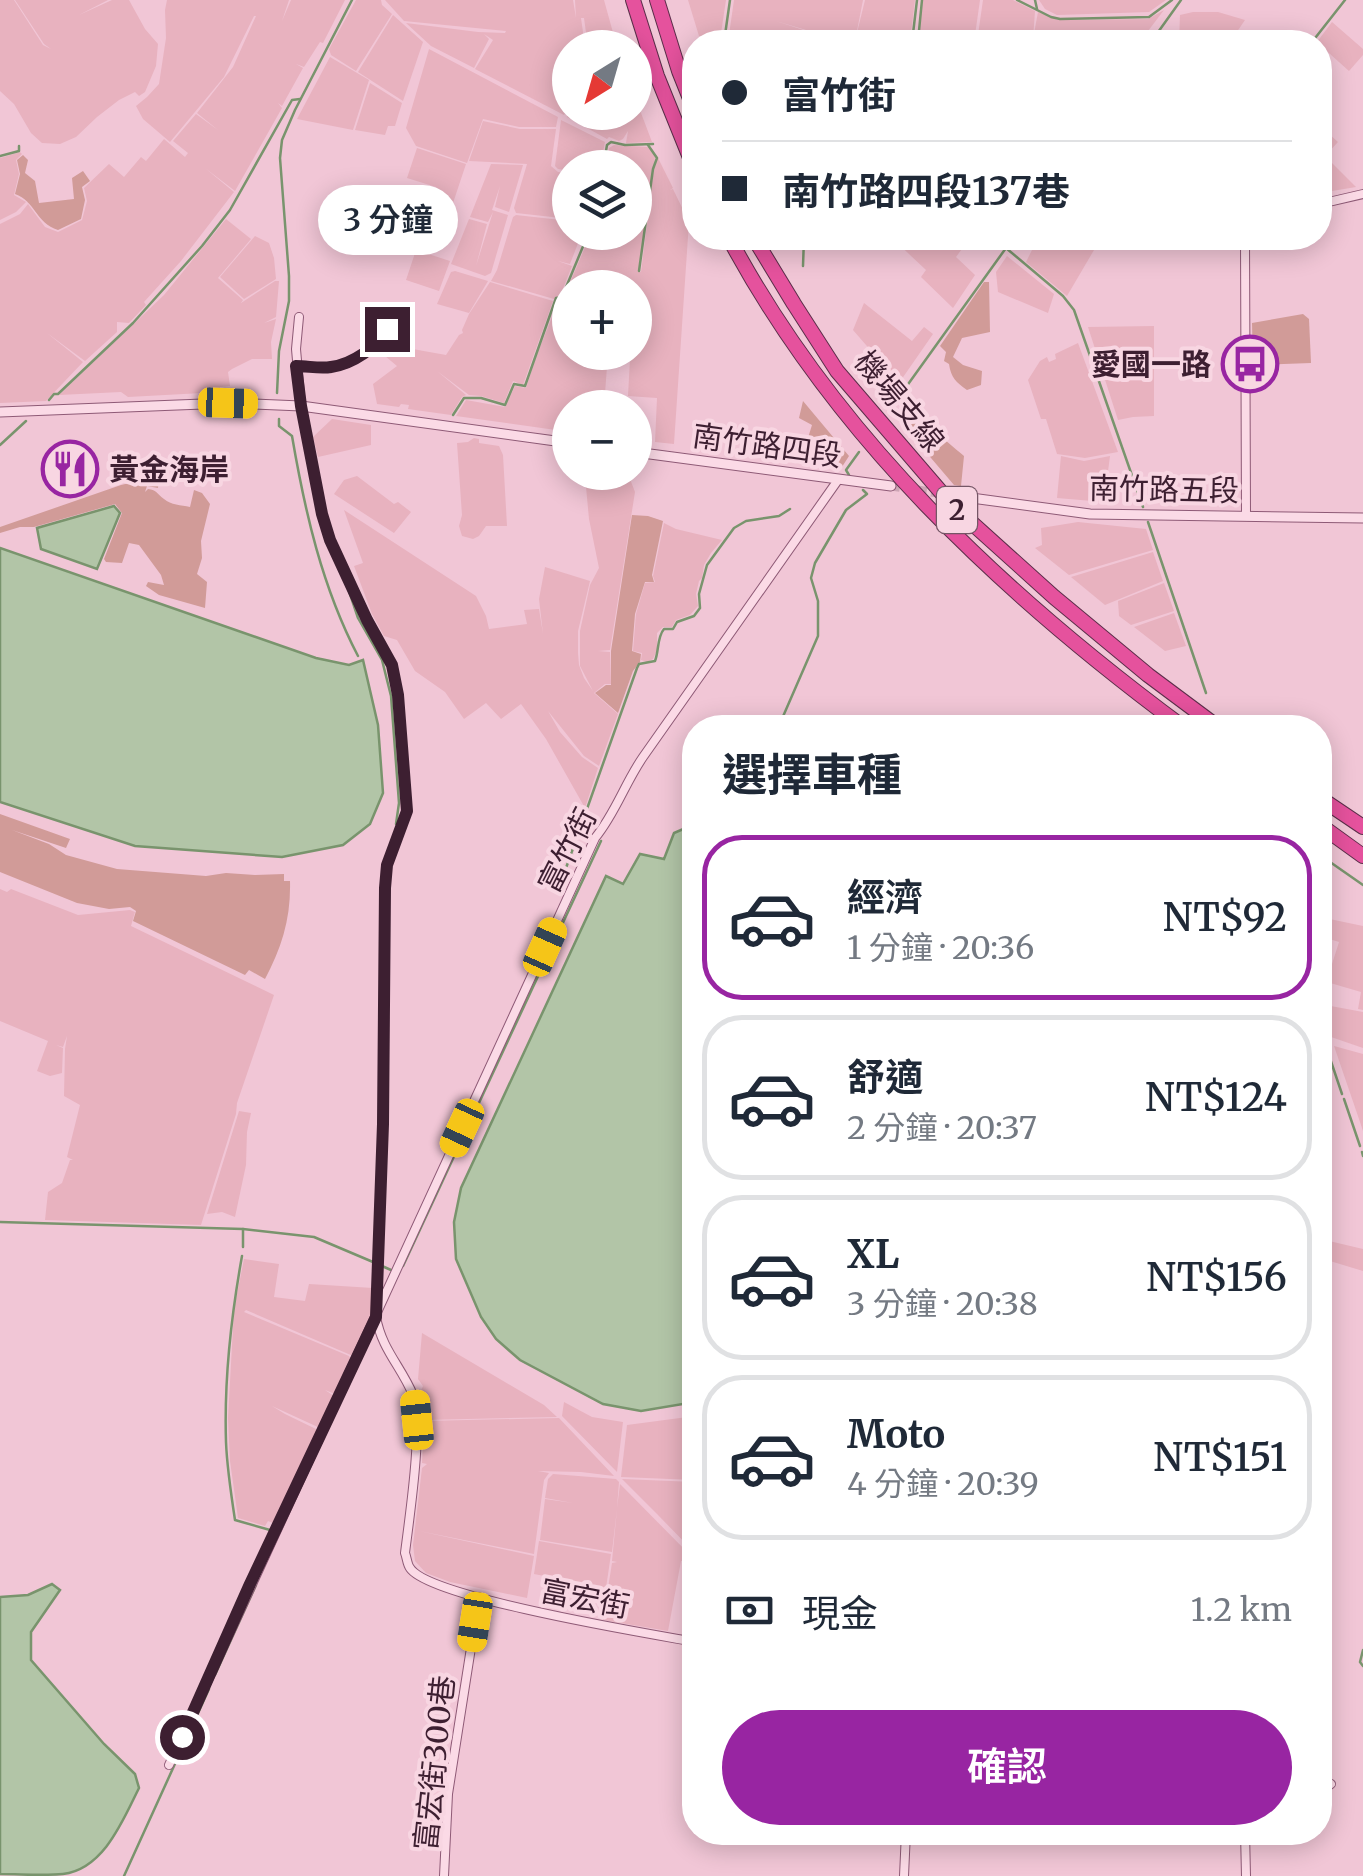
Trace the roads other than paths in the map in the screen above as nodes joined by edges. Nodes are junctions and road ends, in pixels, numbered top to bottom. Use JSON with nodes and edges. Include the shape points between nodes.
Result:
{"nodes":[{"id":1,"x":632,"y":0,"type":"edge"},
{"id":2,"x":657,"y":0,"type":"edge"},
{"id":3,"x":682,"y":79,"type":"edge"},
{"id":4,"x":682,"y":139,"type":"edge"},
{"id":5,"x":1363,"y":194,"type":"edge"},
{"id":6,"x":1332,"y":201,"type":"edge"},
{"id":7,"x":736,"y":250,"type":"edge"},
{"id":8,"x":761,"y":250,"type":"edge"},
{"id":9,"x":1245,"y":250,"type":"edge"},
{"id":10,"x":299,"y":318,"type":"dead end"},
{"id":11,"x":378,"y":319,"type":"dead end"},
{"id":12,"x":296,"y":366,"type":"junction"},
{"id":13,"x":301,"y":406,"type":"junction"},
{"id":14,"x":0,"y":412,"type":"edge"},
{"id":15,"x":552,"y":441,"type":"edge"},
{"id":16,"x":652,"y":454,"type":"edge"},
{"id":17,"x":838,"y":480,"type":"junction"},
{"id":18,"x":891,"y":486,"type":"tunnel mouth"},
{"id":19,"x":964,"y":497,"type":"tunnel mouth"},
{"id":20,"x":1246,"y":516,"type":"junction"},
{"id":21,"x":1363,"y":518,"type":"edge"},
{"id":22,"x":1167,"y":715,"type":"edge"},
{"id":23,"x":1202,"y":715,"type":"edge"},
{"id":24,"x":1332,"y":806,"type":"edge"},
{"id":25,"x":1363,"y":827,"type":"edge"},
{"id":26,"x":1332,"y":834,"type":"edge"},
{"id":27,"x":1363,"y":856,"type":"edge"},
{"id":28,"x":376,"y":1317,"type":"junction"},
{"id":29,"x":479,"y":1597,"type":"junction"},
{"id":30,"x":682,"y":1640,"type":"edge"},
{"id":31,"x":170,"y":1765,"type":"dead end"},
{"id":32,"x":905,"y":1845,"type":"edge"},
{"id":33,"x":1246,"y":1845,"type":"edge"},
{"id":34,"x":444,"y":1876,"type":"edge"},
{"id":35,"x":904,"y":1876,"type":"edge"},
{"id":36,"x":1246,"y":1876,"type":"edge"}],
"edges":[{"from":1,"to":4,"type":"highway"},
{"from":2,"to":3,"type":"highway"},
{"from":5,"to":6,"type":"street"},
{"from":7,"to":22,"type":"highway","name":"機場支線","number":"2","via":[[801,356],[924,504],[1044,617]]},
{"from":8,"to":23,"type":"highway","name":"機場支線","number":"2","via":[[837,371],[953,506]]},
{"from":9,"to":20,"type":"street"},
{"from":10,"to":12,"type":"street","name":"富宏街"},
{"from":11,"to":12,"type":"street","via":[[387,329],[364,353],[334,367]]},
{"from":12,"to":13,"type":"street","name":"富宏街"},
{"from":13,"to":14,"type":"street"},
{"from":13,"to":15,"type":"street"},
{"from":13,"to":28,"type":"street","name":"富宏街","via":[[330,540],[392,665],[401,734],[407,811],[385,888]]},
{"from":16,"to":17,"type":"street","name":"南竹路四段"},
{"from":17,"to":18,"type":"street","name":"南竹路四段"},
{"from":17,"to":28,"type":"street","name":"富竹街","via":[[643,757],[595,838]]},
{"from":19,"to":20,"type":"street","name":"南竹路五段","via":[[1090,514]]},
{"from":20,"to":21,"type":"street","name":"南竹路五段"},
{"from":24,"to":25,"type":"highway"},
{"from":26,"to":27,"type":"highway"},
{"from":28,"to":29,"type":"street","name":"富宏街","via":[[414,1397],[410,1569],[426,1581]]},
{"from":28,"to":31,"type":"street","name":"富竹街"},
{"from":29,"to":30,"type":"street","name":"富宏街"},
{"from":29,"to":34,"type":"street","name":"富宏街300巷","via":[[448,1794]]},
{"from":32,"to":35,"type":"street"},
{"from":33,"to":36,"type":"street"}]}
